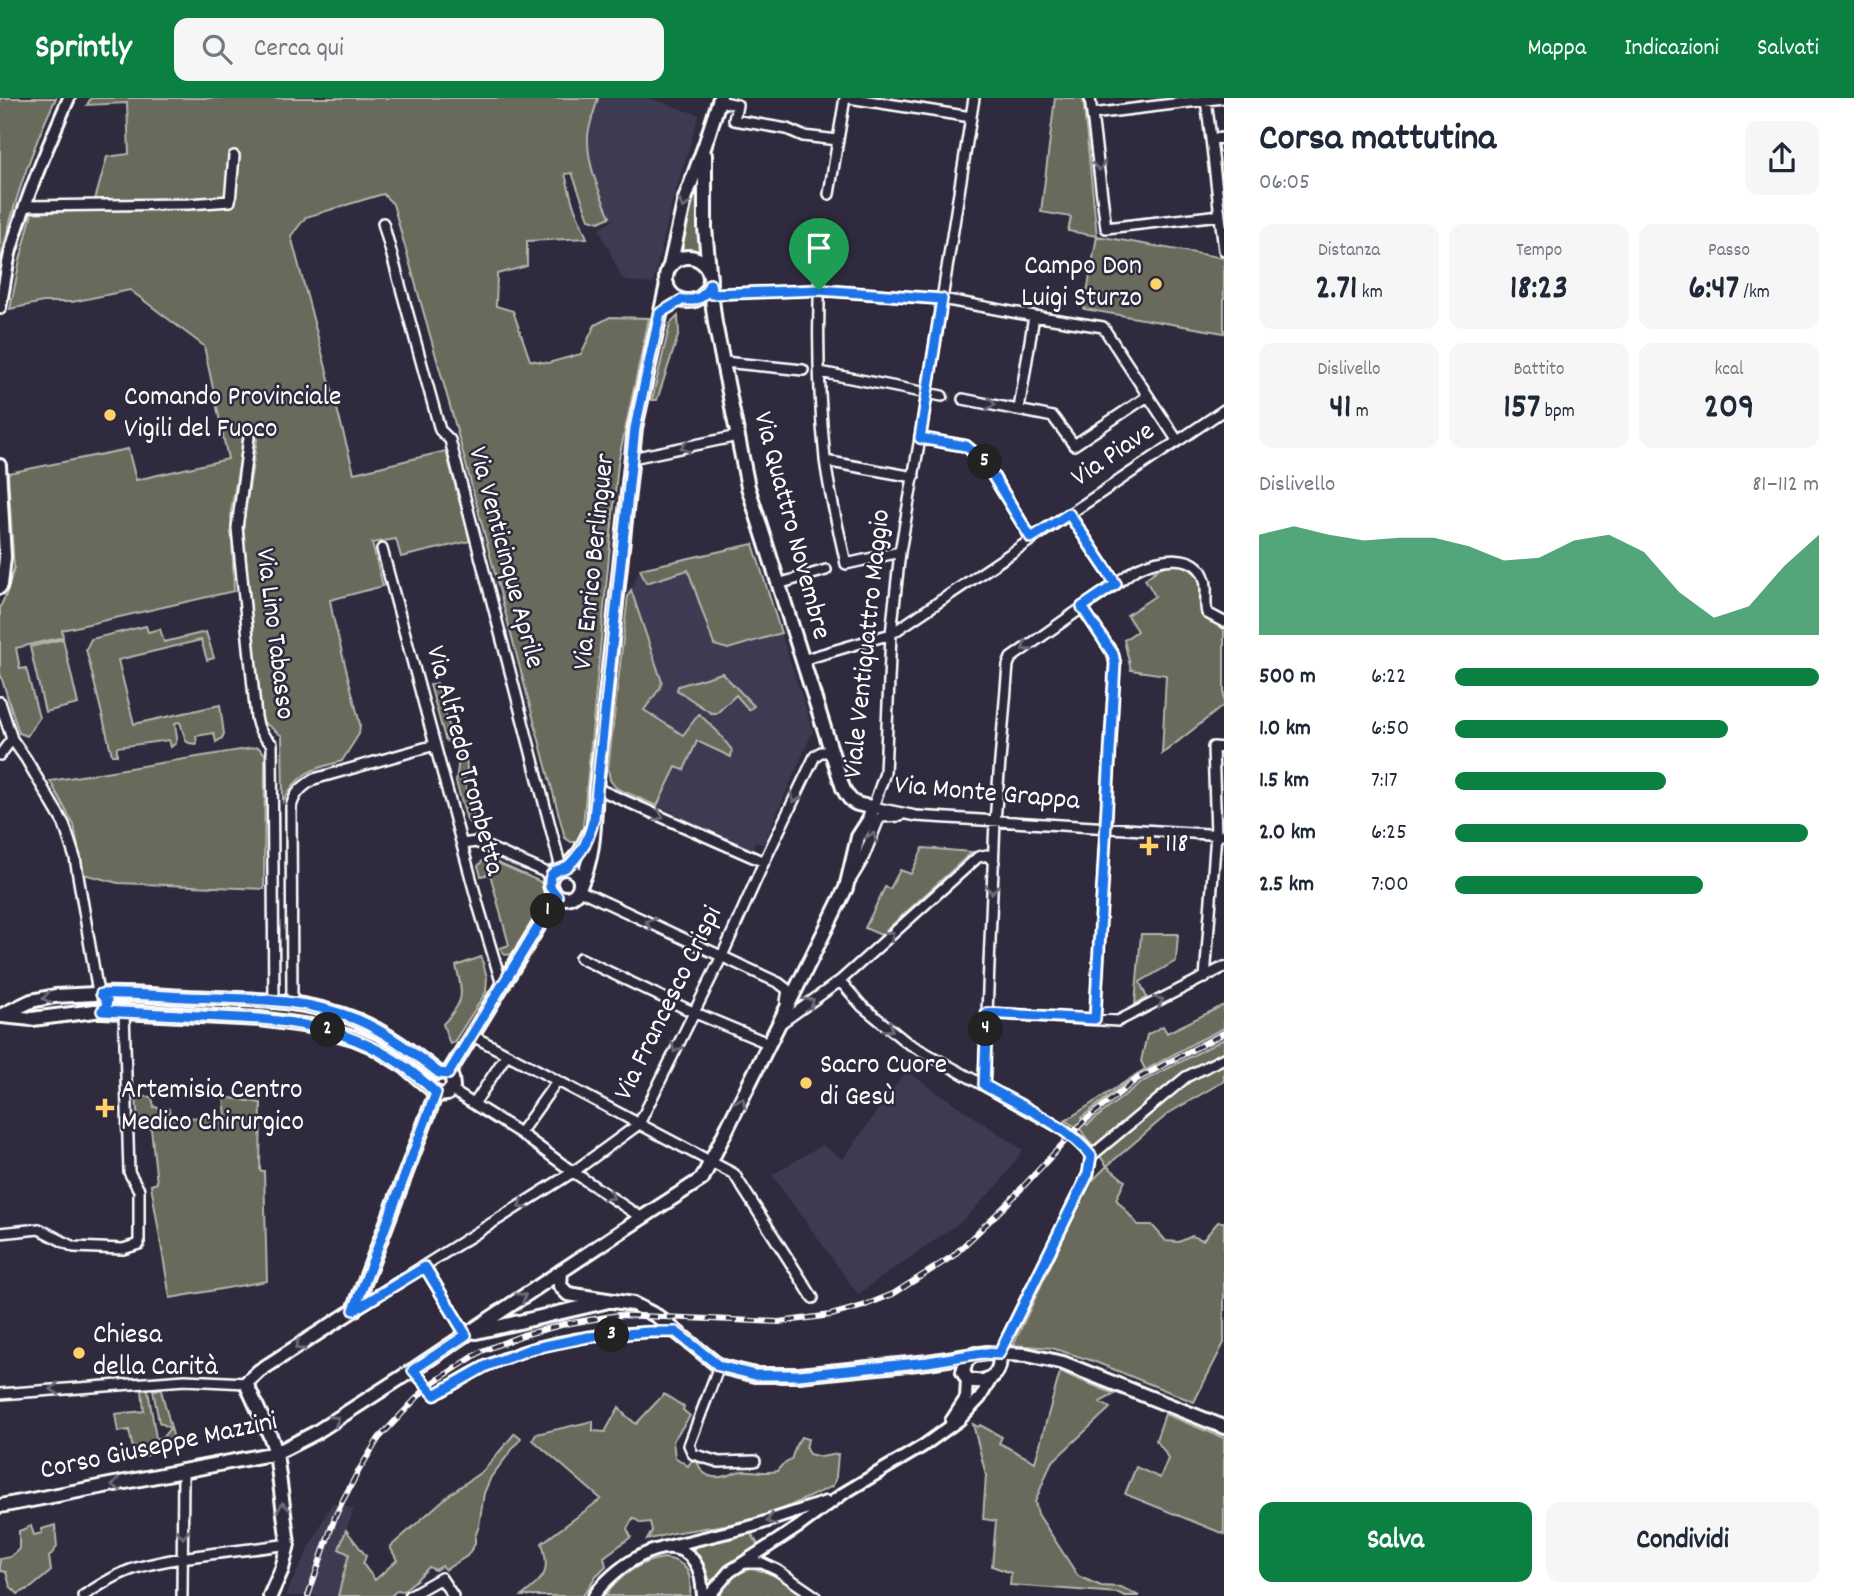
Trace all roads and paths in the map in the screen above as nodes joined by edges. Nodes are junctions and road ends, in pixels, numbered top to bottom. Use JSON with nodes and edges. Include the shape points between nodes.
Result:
{"nodes":[{"id":1,"x":69,"y":98,"type":"edge"},
{"id":2,"x":847,"y":98,"type":"edge"},
{"id":3,"x":974,"y":98,"type":"edge"},
{"id":4,"x":1090,"y":98,"type":"edge"},
{"id":5,"x":1223,"y":98,"type":"edge"},
{"id":6,"x":720,"y":99,"type":"edge"},
{"id":7,"x":1206,"y":100,"type":"junction"},
{"id":8,"x":1092,"y":114,"type":"junction"},
{"id":9,"x":971,"y":117,"type":"junction"},
{"id":10,"x":1224,"y":138,"type":"edge"},
{"id":11,"x":1211,"y":139,"type":"junction"},
{"id":12,"x":838,"y":140,"type":"junction"},
{"id":13,"x":705,"y":145,"type":"junction"},
{"id":14,"x":234,"y":156,"type":"dead end"},
{"id":15,"x":829,"y":194,"type":"dead end"},
{"id":16,"x":25,"y":206,"type":"junction"},
{"id":17,"x":1220,"y":215,"type":"junction"},
{"id":18,"x":383,"y":223,"type":"dead end"},
{"id":19,"x":821,"y":250,"type":"dead end"},
{"id":20,"x":1224,"y":250,"type":"edge"},
{"id":21,"x":670,"y":266,"type":"junction"},
{"id":22,"x":710,"y":283,"type":"junction"},
{"id":23,"x":667,"y":284,"type":"junction"},
{"id":24,"x":819,"y":290,"type":"junction"},
{"id":25,"x":942,"y":299,"type":"junction"},
{"id":26,"x":687,"y":300,"type":"junction"},
{"id":27,"x":0,"y":309,"type":"edge"},
{"id":28,"x":660,"y":313,"type":"junction"},
{"id":29,"x":1034,"y":316,"type":"junction"},
{"id":30,"x":715,"y":323,"type":"junction"},
{"id":31,"x":724,"y":362,"type":"junction"},
{"id":32,"x":803,"y":370,"type":"dead end"},
{"id":33,"x":820,"y":372,"type":"junction"},
{"id":34,"x":927,"y":393,"type":"junction"},
{"id":35,"x":942,"y":396,"type":"tunnel mouth"},
{"id":36,"x":1148,"y":396,"type":"junction"},
{"id":37,"x":963,"y":399,"type":"tunnel mouth"},
{"id":38,"x":1019,"y":409,"type":"junction"},
{"id":39,"x":1224,"y":410,"type":"edge"},
{"id":40,"x":738,"y":436,"type":"junction"},
{"id":41,"x":248,"y":437,"type":"dead end"},
{"id":42,"x":920,"y":438,"type":"junction"},
{"id":43,"x":1177,"y":440,"type":"junction"},
{"id":44,"x":632,"y":458,"type":"junction"},
{"id":45,"x":825,"y":461,"type":"junction"},
{"id":46,"x":0,"y":465,"type":"edge"},
{"id":47,"x":914,"y":477,"type":"junction"},
{"id":48,"x":1069,"y":514,"type":"junction"},
{"id":49,"x":1031,"y":538,"type":"junction"},
{"id":50,"x":382,"y":549,"type":"dead end"},
{"id":51,"x":900,"y":552,"type":"junction"},
{"id":52,"x":826,"y":570,"type":"dead end"},
{"id":53,"x":778,"y":584,"type":"junction"},
{"id":54,"x":1116,"y":584,"type":"junction"},
{"id":55,"x":0,"y":588,"type":"edge"},
{"id":56,"x":1082,"y":607,"type":"junction"},
{"id":57,"x":1224,"y":622,"type":"edge"},
{"id":58,"x":891,"y":634,"type":"junction"},
{"id":59,"x":802,"y":660,"type":"junction"},
{"id":60,"x":0,"y":702,"type":"edge"},
{"id":61,"x":819,"y":714,"type":"junction"},
{"id":62,"x":12,"y":740,"type":"junction"},
{"id":63,"x":435,"y":745,"type":"junction"},
{"id":64,"x":1224,"y":748,"type":"edge"},
{"id":65,"x":0,"y":755,"type":"edge"},
{"id":66,"x":815,"y":756,"type":"junction"},
{"id":67,"x":833,"y":758,"type":"junction"},
{"id":68,"x":596,"y":788,"type":"junction"},
{"id":69,"x":873,"y":807,"type":"junction"},
{"id":70,"x":916,"y":816,"type":"junction"},
{"id":71,"x":594,"y":818,"type":"junction"},
{"id":72,"x":995,"y":821,"type":"junction"},
{"id":73,"x":1107,"y":828,"type":"junction"},
{"id":74,"x":1220,"y":835,"type":"edge"},
{"id":75,"x":462,"y":844,"type":"junction"},
{"id":76,"x":764,"y":862,"type":"junction"},
{"id":77,"x":993,"y":862,"type":"junction"},
{"id":78,"x":560,"y":870,"type":"junction"},
{"id":79,"x":580,"y":887,"type":"junction"},
{"id":80,"x":846,"y":888,"type":"junction"},
{"id":81,"x":557,"y":896,"type":"junction"},
{"id":82,"x":722,"y":956,"type":"junction"},
{"id":83,"x":580,"y":958,"type":"dead end"},
{"id":84,"x":1224,"y":967,"type":"edge"},
{"id":85,"x":1205,"y":978,"type":"junction"},
{"id":86,"x":839,"y":981,"type":"junction"},
{"id":87,"x":502,"y":985,"type":"junction"},
{"id":88,"x":98,"y":993,"type":"junction"},
{"id":89,"x":274,"y":1001,"type":"junction"},
{"id":90,"x":292,"y":1003,"type":"junction"},
{"id":91,"x":98,"y":1011,"type":"junction"},
{"id":92,"x":124,"y":1012,"type":"junction"},
{"id":93,"x":693,"y":1012,"type":"junction"},
{"id":94,"x":987,"y":1013,"type":"junction"},
{"id":95,"x":0,"y":1015,"type":"edge"},
{"id":96,"x":1095,"y":1019,"type":"junction"},
{"id":97,"x":780,"y":1024,"type":"junction"},
{"id":98,"x":471,"y":1035,"type":"junction"},
{"id":99,"x":770,"y":1044,"type":"junction"},
{"id":100,"x":507,"y":1054,"type":"junction"},
{"id":101,"x":1224,"y":1058,"type":"edge"},
{"id":102,"x":443,"y":1073,"type":"junction"},
{"id":103,"x":557,"y":1081,"type":"junction"},
{"id":104,"x":984,"y":1085,"type":"junction"},
{"id":105,"x":433,"y":1090,"type":"junction"},
{"id":106,"x":452,"y":1090,"type":"junction"},
{"id":107,"x":474,"y":1104,"type":"junction"},
{"id":108,"x":639,"y":1124,"type":"junction"},
{"id":109,"x":520,"y":1133,"type":"junction"},
{"id":110,"x":1091,"y":1156,"type":"junction"},
{"id":111,"x":710,"y":1163,"type":"junction"},
{"id":112,"x":573,"y":1172,"type":"junction"},
{"id":113,"x":642,"y":1217,"type":"junction"},
{"id":114,"x":0,"y":1233,"type":"edge"},
{"id":115,"x":425,"y":1267,"type":"junction"},
{"id":116,"x":561,"y":1271,"type":"junction"},
{"id":117,"x":813,"y":1297,"type":"dead end"},
{"id":118,"x":615,"y":1300,"type":"junction"},
{"id":119,"x":354,"y":1310,"type":"junction"},
{"id":120,"x":676,"y":1332,"type":"junction"},
{"id":121,"x":466,"y":1335,"type":"junction"},
{"id":122,"x":975,"y":1354,"type":"junction"},
{"id":123,"x":1000,"y":1360,"type":"junction"},
{"id":124,"x":928,"y":1362,"type":"junction"},
{"id":125,"x":719,"y":1366,"type":"junction"},
{"id":126,"x":413,"y":1370,"type":"junction"},
{"id":127,"x":965,"y":1376,"type":"junction"},
{"id":128,"x":991,"y":1379,"type":"junction"},
{"id":129,"x":246,"y":1383,"type":"junction"},
{"id":130,"x":0,"y":1394,"type":"edge"},
{"id":131,"x":1224,"y":1427,"type":"edge"},
{"id":132,"x":940,"y":1433,"type":"junction"},
{"id":133,"x":276,"y":1453,"type":"junction"},
{"id":134,"x":755,"y":1461,"type":"dead end"},
{"id":135,"x":183,"y":1472,"type":"junction"},
{"id":136,"x":836,"y":1499,"type":"junction"},
{"id":137,"x":0,"y":1506,"type":"edge"},
{"id":138,"x":288,"y":1544,"type":"junction"},
{"id":139,"x":662,"y":1548,"type":"junction"},
{"id":140,"x":184,"y":1559,"type":"junction"},
{"id":141,"x":743,"y":1563,"type":"junction"},
{"id":142,"x":83,"y":1596,"type":"edge"},
{"id":143,"x":182,"y":1596,"type":"edge"},
{"id":144,"x":270,"y":1596,"type":"edge"},
{"id":145,"x":409,"y":1596,"type":"edge"},
{"id":146,"x":453,"y":1596,"type":"edge"},
{"id":147,"x":594,"y":1596,"type":"edge"},
{"id":148,"x":703,"y":1596,"type":"edge"},
{"id":149,"x":709,"y":1596,"type":"edge"},
{"id":150,"x":815,"y":1596,"type":"edge"}],
"edges":[{"from":1,"to":16,"type":"street"},
{"from":2,"to":9,"type":"street"},
{"from":2,"to":12,"type":"street"},
{"from":3,"to":9,"type":"street","name":"Viale Ventiquattro Maggio"},
{"from":4,"to":8,"type":"street"},
{"from":5,"to":7,"type":"street"},
{"from":6,"to":12,"type":"street","via":[[737,105],[734,120]]},
{"from":6,"to":13,"type":"main road","name":"Via Quattro Novembre"},
{"from":7,"to":8,"type":"street"},
{"from":7,"to":11,"type":"street"},
{"from":8,"to":17,"type":"street","one_way":true,"via":[[1106,229]]},
{"from":9,"to":25,"type":"street","name":"Viale Ventiquattro Maggio"},
{"from":10,"to":11,"type":"street"},
{"from":11,"to":17,"type":"street"},
{"from":12,"to":15,"type":"street"},
{"from":13,"to":21,"type":"main road","name":"Via Quattro Novembre","one_way":true,"via":[[684,199]]},
{"from":13,"to":22,"type":"main road","name":"Via Quattro Novembre"},
{"from":14,"to":16,"type":"street","via":[[230,201]]},
{"from":16,"to":27,"type":"street"},
{"from":17,"to":20,"type":"street"},
{"from":18,"to":78,"type":"street","name":"Via Venticinque Aprile","via":[[440,430],[450,440]]},
{"from":19,"to":24,"type":"street"},
{"from":21,"to":22,"type":"main road","via":[[686,256],[696,258],[704,263]]},
{"from":21,"to":23,"type":"main road"},
{"from":22,"to":24,"type":"street"},
{"from":22,"to":26,"type":"main road","via":[[701,297]]},
{"from":22,"to":30,"type":"main road","name":"Via Quattro Novembre"},
{"from":23,"to":26,"type":"main road","via":[[672,294]]},
{"from":23,"to":28,"type":"main road","name":"Via Enrico Berlinguer"},
{"from":24,"to":25,"type":"street"},
{"from":24,"to":33,"type":"street"},
{"from":25,"to":29,"type":"street"},
{"from":25,"to":34,"type":"street","name":"Viale Ventiquattro Maggio"},
{"from":26,"to":28,"type":"main road"},
{"from":26,"to":30,"type":"main road"},
{"from":28,"to":44,"type":"main road","name":"Via Enrico Berlinguer"},
{"from":29,"to":36,"type":"street","via":[[1103,327]]},
{"from":29,"to":38,"type":"street"},
{"from":30,"to":31,"type":"main road","name":"Via Quattro Novembre"},
{"from":31,"to":32,"type":"street"},
{"from":31,"to":40,"type":"main road","name":"Via Quattro Novembre"},
{"from":33,"to":34,"type":"street"},
{"from":33,"to":45,"type":"street"},
{"from":34,"to":35,"type":"street"},
{"from":34,"to":42,"type":"street","name":"Viale Ventiquattro Maggio"},
{"from":36,"to":38,"type":"street","via":[[1074,445],[1053,417]]},
{"from":36,"to":43,"type":"street"},
{"from":37,"to":38,"type":"street","one_way":true},
{"from":39,"to":43,"type":"street","name":"Via Piave"},
{"from":40,"to":44,"type":"street","one_way":true},
{"from":40,"to":53,"type":"main road","name":"Via Quattro Novembre","via":[[748,487]]},
{"from":41,"to":89,"type":"street","name":"Via Lino Tabasso","via":[[237,528],[256,717],[258,729],[272,744]]},
{"from":42,"to":47,"type":"street","name":"Viale Ventiquattro Maggio"},
{"from":42,"to":49,"type":"street","via":[[966,446],[984,461]]},
{"from":43,"to":48,"type":"street","name":"Via Piave"},
{"from":44,"to":68,"type":"main road","name":"Via Enrico Berlinguer"},
{"from":45,"to":47,"type":"street"},
{"from":45,"to":51,"type":"street","via":[[846,564]]},
{"from":46,"to":55,"type":"street","via":[[5,557]]},
{"from":47,"to":51,"type":"street","name":"Viale Ventiquattro Maggio"},
{"from":48,"to":49,"type":"street","name":"Via Piave"},
{"from":48,"to":54,"type":"street"},
{"from":49,"to":58,"type":"street","name":"Via Piave"},
{"from":50,"to":63,"type":"street","name":"Via Alfredo Trombetta"},
{"from":51,"to":58,"type":"street","name":"Viale Ventiquattro Maggio"},
{"from":52,"to":53,"type":"street"},
{"from":53,"to":59,"type":"main road","name":"Via Quattro Novembre"},
{"from":54,"to":56,"type":"street"},
{"from":54,"to":57,"type":"street","via":[[1138,569],[1184,560],[1194,564],[1206,580],[1207,613]]},
{"from":56,"to":72,"type":"street","one_way":true,"via":[[1011,657],[1007,665]]},
{"from":56,"to":73,"type":"street","via":[[1115,663]]},
{"from":58,"to":59,"type":"street","name":"Via Quattro Novembre"},
{"from":58,"to":69,"type":"street","name":"Viale Ventiquattro Maggio","via":[[885,773]]},
{"from":59,"to":61,"type":"main road","name":"Via Quattro Novembre"},
{"from":60,"to":62,"type":"street"},
{"from":61,"to":66,"type":"street","name":"Via Quattro Novembre","via":[[822,732]]},
{"from":61,"to":67,"type":"main road","name":"Via Quattro Novembre"},
{"from":62,"to":65,"type":"street"},
{"from":62,"to":88,"type":"street","via":[[64,824],[75,858]]},
{"from":63,"to":75,"type":"street","name":"Via Alfredo Trombetta"},
{"from":63,"to":90,"type":"street","via":[[314,779],[294,797]]},
{"from":64,"to":74,"type":"street","via":[[1213,747]]},
{"from":66,"to":67,"type":"street","via":[[828,752]]},
{"from":66,"to":76,"type":"street","name":"Via Francesco Crispi","one_way":true},
{"from":67,"to":69,"type":"main road","name":"Via Quattro Novembre","via":[[849,799]]},
{"from":68,"to":71,"type":"main road","name":"Via Enrico Berlinguer"},
{"from":68,"to":76,"type":"street","one_way":true},
{"from":69,"to":70,"type":"street","name":"Via Monte Grappa"},
{"from":69,"to":80,"type":"main road","name":"Viale Ventiquattro Maggio","via":[[858,837]]},
{"from":70,"to":72,"type":"street","name":"Via Monte Grappa"},
{"from":80,"to":70,"type":"street","one_way":true,"via":[[881,817]]},
{"from":71,"to":78,"type":"main road","name":"Via Enrico Berlinguer","via":[[585,845]]},
{"from":71,"to":79,"type":"main road","name":"Via Enrico Berlinguer","via":[[588,869]]},
{"from":72,"to":73,"type":"street","name":"Via Monte Grappa"},
{"from":72,"to":77,"type":"street"},
{"from":73,"to":74,"type":"street","name":"Via Monte Grappa"},
{"from":73,"to":96,"type":"street"},
{"from":74,"to":85,"type":"street"},
{"from":75,"to":78,"type":"street","via":[[476,842]]},
{"from":75,"to":87,"type":"street","name":"Via Alfredo Trombetta"},
{"from":76,"to":82,"type":"street","name":"Via Francesco Crispi"},
{"from":86,"to":77,"type":"street","one_way":true,"via":[[978,857],[987,855]]},
{"from":77,"to":94,"type":"street","one_way":true},
{"from":78,"to":79,"type":"main road","via":[[577,873]]},
{"from":78,"to":81,"type":"main road","via":[[550,887]]},
{"from":79,"to":81,"type":"main road","via":[[569,898]]},
{"from":82,"to":79,"type":"street","one_way":true},
{"from":80,"to":97,"type":"main road","name":"Viale Ventiquattro Maggio"},
{"from":81,"to":87,"type":"main road"},
{"from":82,"to":93,"type":"street","name":"Via Francesco Crispi"},
{"from":82,"to":97,"type":"street","via":[[788,990]]},
{"from":83,"to":93,"type":"street"},
{"from":84,"to":85,"type":"street"},
{"from":96,"to":85,"type":"street","one_way":true,"via":[[1118,1021]]},
{"from":97,"to":86,"type":"street","one_way":true},
{"from":86,"to":104,"type":"street","one_way":true,"via":[[906,1042]]},
{"from":87,"to":98,"type":"main road"},
{"from":88,"to":89,"type":"main road"},
{"from":88,"to":91,"type":"main road","via":[[107,1001]]},
{"from":88,"to":95,"type":"main road","one_way":true,"via":[[31,1001]]},
{"from":89,"to":90,"type":"main road"},
{"from":90,"to":102,"type":"main road","via":[[370,1026]]},
{"from":91,"to":92,"type":"main road"},
{"from":91,"to":95,"type":"main road","via":[[32,1019]]},
{"from":92,"to":105,"type":"main road","via":[[310,1026],[372,1046]]},
{"from":92,"to":114,"type":"street","via":[[129,1172],[139,1190],[139,1244],[123,1249],[74,1247],[39,1229]]},
{"from":93,"to":99,"type":"street"},
{"from":93,"to":108,"type":"street","name":"Via Francesco Crispi","one_way":true},
{"from":94,"to":96,"type":"street"},
{"from":94,"to":104,"type":"street"},
{"from":97,"to":99,"type":"main road","name":"Viale Ventiquattro Maggio"},
{"from":98,"to":100,"type":"street"},
{"from":98,"to":102,"type":"main road"},
{"from":111,"to":99,"type":"main road","name":"Viale Ventiquattro Maggio","one_way":true},
{"from":100,"to":103,"type":"street"},
{"from":100,"to":107,"type":"street"},
{"from":101,"to":110,"type":"street","via":[[1186,1077]]},
{"from":102,"to":105,"type":"main road","via":[[432,1077]]},
{"from":102,"to":106,"type":"main road","via":[[453,1081]]},
{"from":103,"to":108,"type":"street"},
{"from":103,"to":109,"type":"street"},
{"from":104,"to":110,"type":"street","via":[[1062,1129]]},
{"from":105,"to":106,"type":"main road","via":[[445,1095]]},
{"from":105,"to":119,"type":"main road"},
{"from":106,"to":107,"type":"street"},
{"from":107,"to":109,"type":"street"},
{"from":108,"to":111,"type":"street"},
{"from":108,"to":112,"type":"street","name":"Via Francesco Crispi"},
{"from":109,"to":112,"type":"street"},
{"from":110,"to":123,"type":"street","via":[[1088,1174]]},
{"from":111,"to":113,"type":"main road","name":"Corso Giuseppe Mazzini","via":[[702,1179]]},
{"from":111,"to":117,"type":"street","via":[[734,1174]]},
{"from":112,"to":113,"type":"street","one_way":true},
{"from":112,"to":115,"type":"street","name":"Via Francesco Crispi","one_way":true},
{"from":113,"to":116,"type":"main road","name":"Corso Giuseppe Mazzini"},
{"from":115,"to":119,"type":"street","name":"Via Francesco Crispi"},
{"from":115,"to":121,"type":"street"},
{"from":116,"to":118,"type":"main road","via":[[560,1286],[568,1294]]},
{"from":121,"to":116,"type":"main road","name":"Corso Giuseppe Mazzini","one_way":true},
{"from":118,"to":120,"type":"main road","via":[[657,1316]]},
{"from":118,"to":121,"type":"main road","name":"Corso Giuseppe Mazzini"},
{"from":119,"to":129,"type":"main road","name":"Via Francesco Crispi","one_way":true},
{"from":120,"to":125,"type":"main road"},
{"from":120,"to":126,"type":"street","via":[[588,1337],[530,1349],[486,1366],[435,1395]]},
{"from":121,"to":126,"type":"main road","name":"Corso Giuseppe Mazzini"},
{"from":122,"to":123,"type":"main road","via":[[988,1353]]},
{"from":122,"to":124,"type":"main road"},
{"from":122,"to":127,"type":"main road","via":[[966,1361]]},
{"from":123,"to":128,"type":"main road"},
{"from":123,"to":131,"type":"main road","via":[[1027,1355],[1063,1363]]},
{"from":124,"to":125,"type":"main road","via":[[799,1375],[755,1375]]},
{"from":124,"to":127,"type":"main road","via":[[947,1363]]},
{"from":125,"to":134,"type":"street","via":[[690,1445],[693,1454],[719,1462]]},
{"from":133,"to":126,"type":"main road","name":"Corso Giuseppe Mazzini","one_way":true},
{"from":127,"to":128,"type":"main road","via":[[978,1382]]},
{"from":127,"to":132,"type":"street","via":[[966,1398]]},
{"from":128,"to":132,"type":"street","via":[[966,1414]]},
{"from":129,"to":130,"type":"street","one_way":true,"via":[[185,1380]]},
{"from":129,"to":133,"type":"main road"},
{"from":132,"to":136,"type":"street"},
{"from":133,"to":135,"type":"main road","name":"Corso Giuseppe Mazzini"},
{"from":138,"to":133,"type":"main road","one_way":true},
{"from":135,"to":137,"type":"main road","name":"Corso Giuseppe Mazzini","one_way":true},
{"from":135,"to":140,"type":"street","one_way":true},
{"from":136,"to":139,"type":"street","one_way":true,"via":[[753,1527]]},
{"from":136,"to":141,"type":"street"},
{"from":138,"to":140,"type":"street"},
{"from":138,"to":144,"type":"main road"},
{"from":139,"to":147,"type":"street","via":[[643,1554],[613,1574]]},
{"from":139,"to":148,"type":"street","via":[[682,1550],[693,1559]]},
{"from":140,"to":142,"type":"street","via":[[136,1568]]},
{"from":140,"to":143,"type":"street"},
{"from":141,"to":149,"type":"street"},
{"from":141,"to":150,"type":"street","via":[[762,1563]]},
{"from":145,"to":146,"type":"street","via":[[441,1578]]}]}
